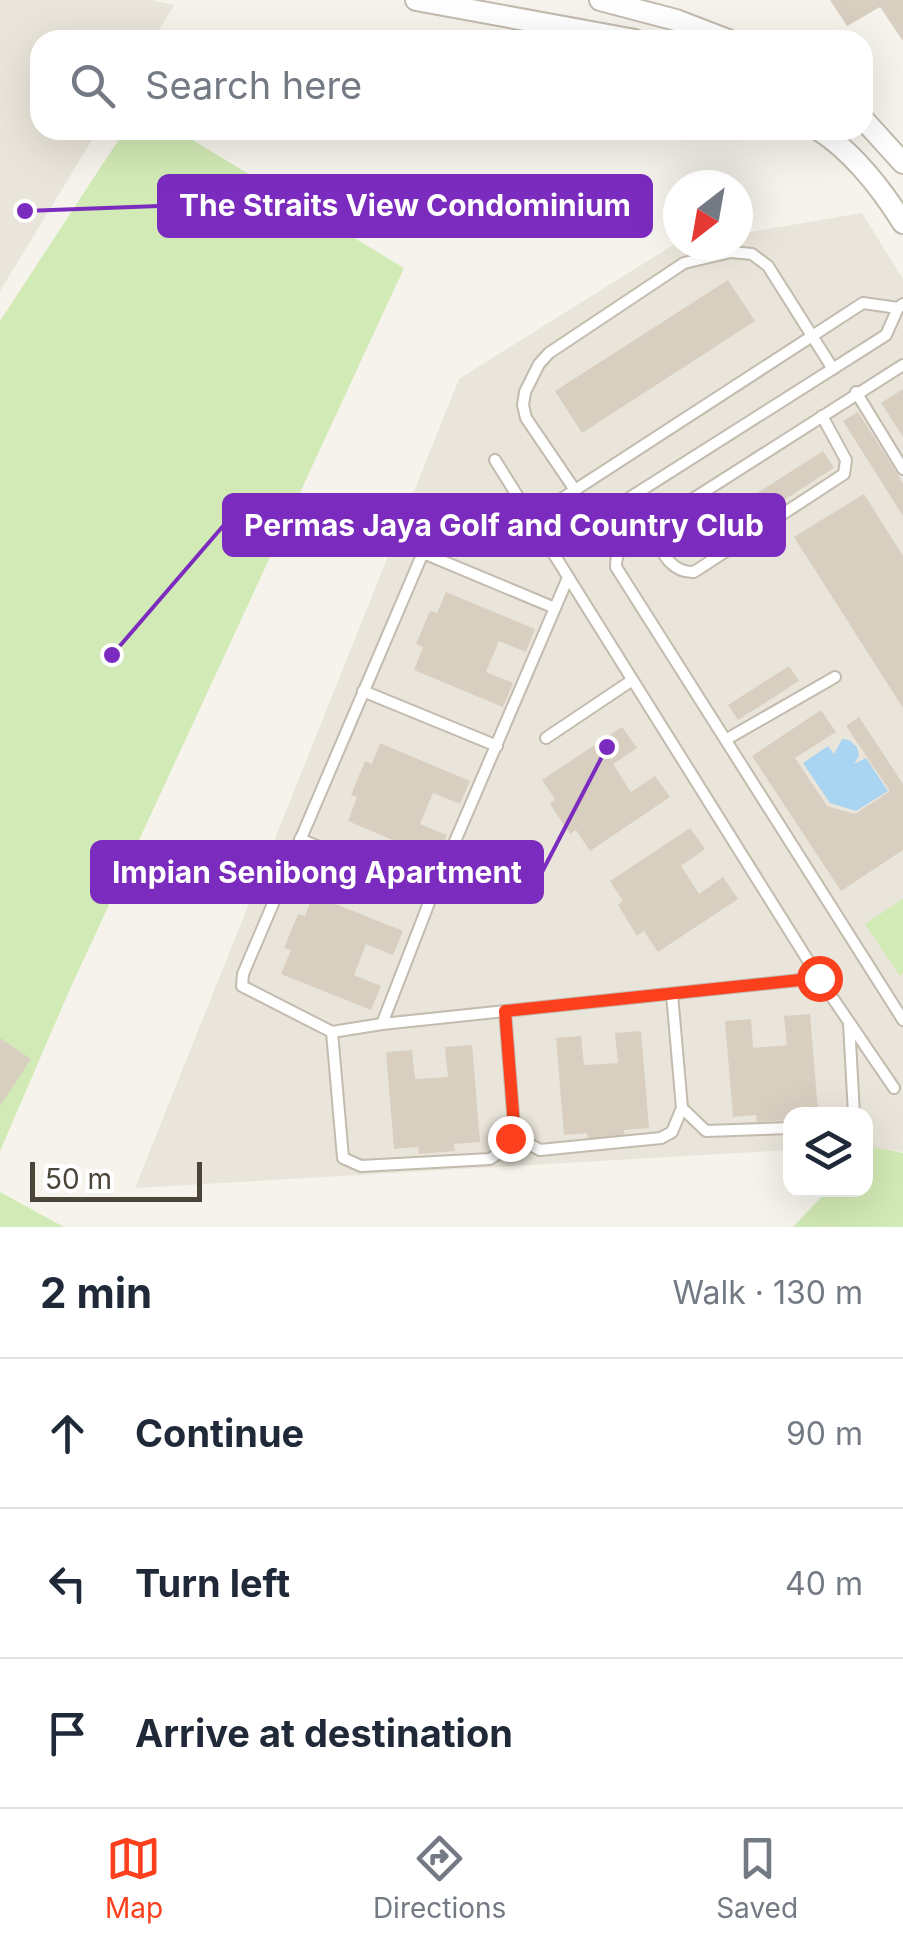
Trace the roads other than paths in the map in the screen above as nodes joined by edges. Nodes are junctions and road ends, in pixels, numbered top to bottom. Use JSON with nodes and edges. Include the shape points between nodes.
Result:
{"nodes":[{"id":1,"x":416,"y":0,"type":"edge"},
{"id":2,"x":600,"y":0,"type":"edge"},
{"id":3,"x":573,"y":30,"type":"edge"},
{"id":4,"x":702,"y":30,"type":"edge"},
{"id":5,"x":873,"y":130,"type":"edge"},
{"id":6,"x":834,"y":140,"type":"edge"},
{"id":7,"x":903,"y":163,"type":"edge"},
{"id":8,"x":903,"y":224,"type":"edge"},
{"id":9,"x":900,"y":306,"type":"edge"},
{"id":10,"x":812,"y":335,"type":"junction"},
{"id":11,"x":903,"y":365,"type":"edge"},
{"id":12,"x":832,"y":369,"type":"junction"},
{"id":13,"x":856,"y":392,"type":"junction"},
{"id":14,"x":822,"y":416,"type":"junction"},
{"id":15,"x":495,"y":460,"type":"dead end"},
{"id":16,"x":903,"y":469,"type":"edge"},
{"id":17,"x":575,"y":490,"type":"junction"},
{"id":18,"x":532,"y":518,"type":"junction"},
{"id":19,"x":649,"y":528,"type":"junction"},
{"id":20,"x":552,"y":547,"type":"junction"},
{"id":21,"x":567,"y":580,"type":"junction"},
{"id":22,"x":555,"y":608,"type":"junction"},
{"id":23,"x":834,"y":677,"type":"dead end"},
{"id":24,"x":631,"y":681,"type":"junction"},
{"id":25,"x":363,"y":691,"type":"junction"},
{"id":26,"x":546,"y":738,"type":"dead end"},
{"id":27,"x":727,"y":739,"type":"junction"},
{"id":28,"x":497,"y":746,"type":"junction"},
{"id":29,"x":300,"y":839,"type":"junction"},
{"id":30,"x":432,"y":895,"type":"junction"},
{"id":31,"x":819,"y":978,"type":"junction"},
{"id":32,"x":672,"y":994,"type":"junction"},
{"id":33,"x":505,"y":1011,"type":"junction"},
{"id":34,"x":903,"y":1020,"type":"edge"},
{"id":35,"x":849,"y":1022,"type":"junction"},
{"id":36,"x":382,"y":1024,"type":"junction"},
{"id":37,"x":332,"y":1032,"type":"junction"},
{"id":38,"x":894,"y":1088,"type":"dead end"},
{"id":39,"x":854,"y":1107,"type":"edge"},
{"id":40,"x":682,"y":1108,"type":"junction"},
{"id":41,"x":514,"y":1126,"type":"junction"},
{"id":42,"x":783,"y":1128,"type":"edge"}],
"edges":[{"from":1,"to":3,"type":"street"},
{"from":2,"to":4,"type":"street"},
{"from":5,"to":7,"type":"street"},
{"from":6,"to":8,"type":"street"},
{"from":9,"to":10,"type":"lane","via":[[863,303]]},
{"from":9,"to":12,"type":"lane","via":[[886,335]]},
{"from":10,"to":12,"type":"lane"},
{"from":10,"to":17,"type":"lane"},
{"from":10,"to":17,"type":"lane","via":[[768,266],[752,254],[684,263],[550,353],[525,392],[526,418]]},
{"from":11,"to":13,"type":"lane"},
{"from":12,"to":20,"type":"lane"},
{"from":13,"to":14,"type":"lane"},
{"from":13,"to":16,"type":"lane"},
{"from":14,"to":19,"type":"lane"},
{"from":14,"to":19,"type":"lane","via":[[846,460],[844,474],[694,572],[672,566]]},
{"from":15,"to":18,"type":"lane"},
{"from":17,"to":18,"type":"lane"},
{"from":18,"to":20,"type":"lane"},
{"from":19,"to":27,"type":"lane","via":[[620,547],[616,567]]},
{"from":20,"to":21,"type":"lane"},
{"from":21,"to":22,"type":"lane"},
{"from":21,"to":24,"type":"lane"},
{"from":22,"to":25,"type":"lane","via":[[422,555]]},
{"from":22,"to":28,"type":"lane"},
{"from":23,"to":27,"type":"lane"},
{"from":24,"to":26,"type":"lane"},
{"from":24,"to":31,"type":"lane"},
{"from":25,"to":28,"type":"lane"},
{"from":25,"to":29,"type":"lane"},
{"from":27,"to":34,"type":"lane"},
{"from":28,"to":30,"type":"lane"},
{"from":29,"to":30,"type":"lane"},
{"from":29,"to":37,"type":"lane","via":[[242,986]]},
{"from":30,"to":36,"type":"lane"},
{"from":31,"to":32,"type":"lane"},
{"from":31,"to":35,"type":"lane"},
{"from":32,"to":33,"type":"lane"},
{"from":32,"to":40,"type":"lane"},
{"from":33,"to":36,"type":"lane"},
{"from":33,"to":41,"type":"lane"},
{"from":35,"to":38,"type":"lane"},
{"from":35,"to":39,"type":"lane"},
{"from":36,"to":37,"type":"lane"},
{"from":37,"to":41,"type":"lane","via":[[340,1140],[343,1158],[351,1163],[490,1158],[502,1151]]},
{"from":40,"to":41,"type":"lane","via":[[667,1136],[622,1142],[540,1150]]},
{"from":40,"to":42,"type":"lane","via":[[706,1132]]}]}
